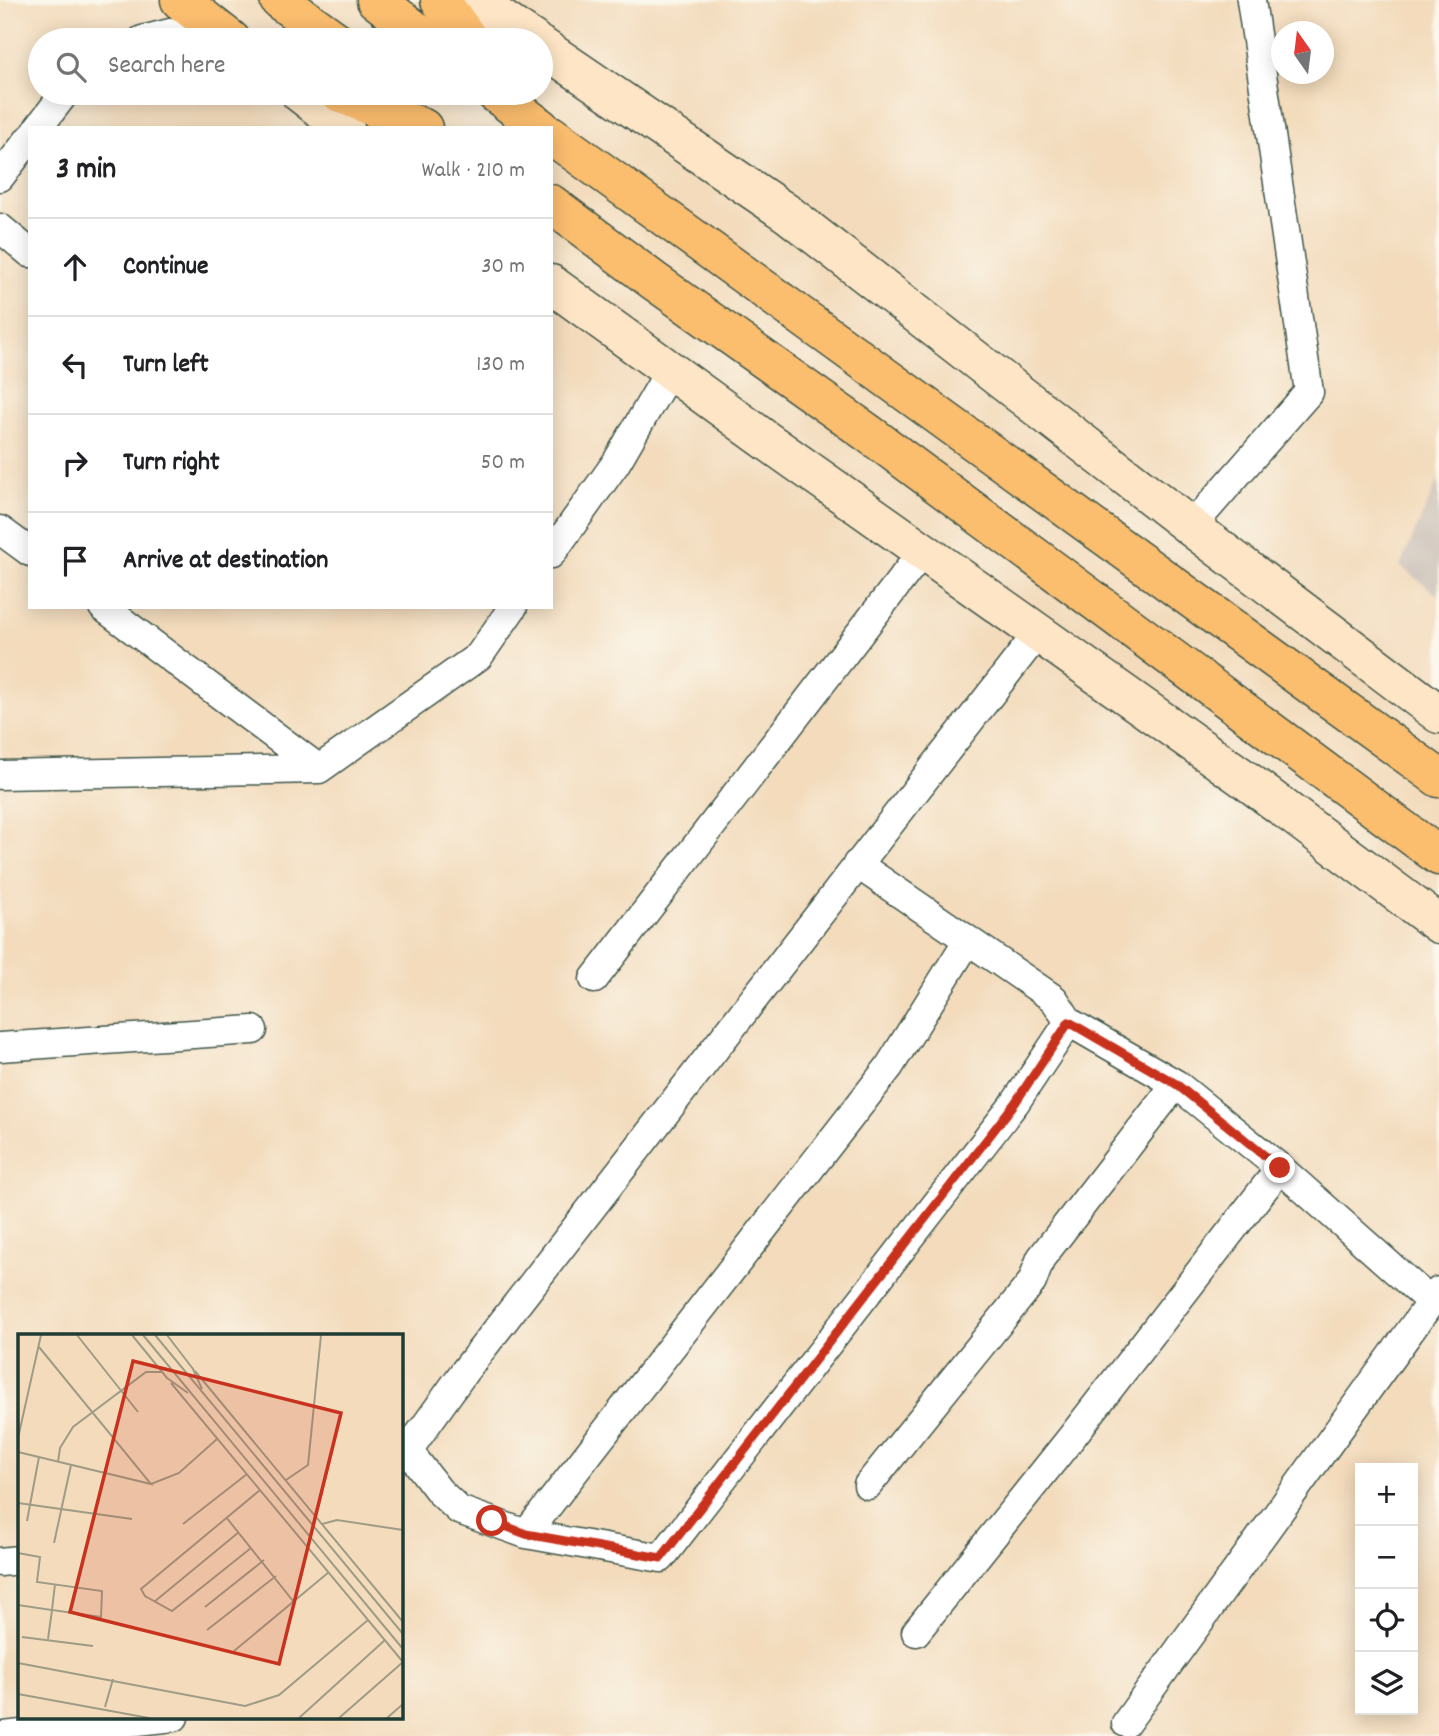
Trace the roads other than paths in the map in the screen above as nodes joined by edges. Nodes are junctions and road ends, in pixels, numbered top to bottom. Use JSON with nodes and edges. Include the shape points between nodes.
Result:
{"nodes":[{"id":1,"x":180,"y":0,"type":"edge"},
{"id":2,"x":279,"y":0,"type":"edge"},
{"id":3,"x":376,"y":0,"type":"edge"},
{"id":4,"x":440,"y":0,"type":"edge"},
{"id":5,"x":473,"y":0,"type":"edge"},
{"id":6,"x":1251,"y":0,"type":"edge"},
{"id":7,"x":215,"y":28,"type":"edge"},
{"id":8,"x":318,"y":28,"type":"edge"},
{"id":9,"x":412,"y":28,"type":"edge"},
{"id":10,"x":460,"y":28,"type":"edge"},
{"id":11,"x":515,"y":28,"type":"edge"},
{"id":12,"x":553,"y":54,"type":"edge"},
{"id":13,"x":56,"y":105,"type":"edge"},
{"id":14,"x":315,"y":105,"type":"edge"},
{"id":15,"x":368,"y":105,"type":"edge"},
{"id":16,"x":421,"y":105,"type":"edge"},
{"id":17,"x":512,"y":105,"type":"edge"},
{"id":18,"x":531,"y":118,"type":"edge"},
{"id":19,"x":40,"y":126,"type":"edge"},
{"id":20,"x":342,"y":126,"type":"edge"},
{"id":21,"x":418,"y":126,"type":"edge"},
{"id":22,"x":448,"y":126,"type":"edge"},
{"id":23,"x":553,"y":134,"type":"edge"},
{"id":24,"x":28,"y":141,"type":"edge"},
{"id":25,"x":0,"y":177,"type":"edge"},
{"id":26,"x":553,"y":205,"type":"edge"},
{"id":27,"x":0,"y":228,"type":"edge"},
{"id":28,"x":28,"y":251,"type":"edge"},
{"id":29,"x":553,"y":285,"type":"edge"},
{"id":30,"x":670,"y":370,"type":"junction"},
{"id":31,"x":1191,"y":527,"type":"junction"},
{"id":32,"x":0,"y":530,"type":"edge"},
{"id":33,"x":28,"y":551,"type":"edge"},
{"id":34,"x":553,"y":551,"type":"edge"},
{"id":35,"x":923,"y":551,"type":"junction"},
{"id":36,"x":106,"y":609,"type":"edge"},
{"id":37,"x":512,"y":609,"type":"edge"},
{"id":38,"x":1038,"y":633,"type":"junction"},
{"id":39,"x":1439,"y":714,"type":"edge"},
{"id":40,"x":319,"y":769,"type":"junction"},
{"id":41,"x":0,"y":775,"type":"edge"},
{"id":42,"x":1439,"y":778,"type":"edge"},
{"id":43,"x":1439,"y":856,"type":"edge"},
{"id":44,"x":857,"y":864,"type":"junction"},
{"id":45,"x":1439,"y":924,"type":"edge"},
{"id":46,"x":968,"y":940,"type":"junction"},
{"id":47,"x":594,"y":979,"type":"dead end"},
{"id":48,"x":1069,"y":1022,"type":"junction"},
{"id":49,"x":253,"y":1030,"type":"dead end"},
{"id":50,"x":0,"y":1047,"type":"edge"},
{"id":51,"x":1176,"y":1084,"type":"junction"},
{"id":52,"x":1280,"y":1168,"type":"junction"},
{"id":53,"x":1435,"y":1297,"type":"edge"},
{"id":54,"x":867,"y":1485,"type":"dead end"},
{"id":55,"x":526,"y":1534,"type":"junction"},
{"id":56,"x":18,"y":1560,"type":"edge"},
{"id":57,"x":0,"y":1562,"type":"edge"},
{"id":58,"x":916,"y":1632,"type":"dead end"},
{"id":59,"x":165,"y":1718,"type":"edge"},
{"id":60,"x":1126,"y":1723,"type":"dead end"},
{"id":61,"x":4,"y":1736,"type":"edge"}],
"edges":[{"from":1,"to":7,"type":"main road"},
{"from":2,"to":8,"type":"main road"},
{"from":3,"to":9,"type":"main road"},
{"from":4,"to":10,"type":"main road"},
{"from":5,"to":11,"type":"street"},
{"from":6,"to":31,"type":"street","via":[[1309,392]]},
{"from":12,"to":31,"type":"street","via":[[788,214]]},
{"from":13,"to":19,"type":"street"},
{"from":14,"to":20,"type":"street"},
{"from":15,"to":21,"type":"main road"},
{"from":16,"to":22,"type":"main road"},
{"from":17,"to":18,"type":"main road"},
{"from":23,"to":42,"type":"main road"},
{"from":24,"to":25,"type":"street"},
{"from":26,"to":43,"type":"main road"},
{"from":27,"to":28,"type":"street"},
{"from":29,"to":30,"type":"street"},
{"from":30,"to":34,"type":"street","via":[[616,463]]},
{"from":30,"to":35,"type":"street"},
{"from":31,"to":39,"type":"street"},
{"from":32,"to":33,"type":"street"},
{"from":35,"to":38,"type":"street"},
{"from":35,"to":47,"type":"street"},
{"from":36,"to":40,"type":"street"},
{"from":37,"to":40,"type":"street","via":[[479,656]]},
{"from":38,"to":44,"type":"street"},
{"from":38,"to":45,"type":"street"},
{"from":40,"to":41,"type":"street"},
{"from":44,"to":46,"type":"street"},
{"from":44,"to":55,"type":"street","via":[[464,1371],[414,1442],[410,1452],[415,1460],[459,1510]]},
{"from":46,"to":48,"type":"street","via":[[1054,999]]},
{"from":46,"to":55,"type":"street","via":[[889,1067]]},
{"from":48,"to":51,"type":"street"},
{"from":48,"to":55,"type":"street","via":[[1015,1103],[661,1558]]},
{"from":49,"to":50,"type":"street"},
{"from":51,"to":52,"type":"street"},
{"from":51,"to":54,"type":"street","via":[[1041,1258],[1032,1282]]},
{"from":52,"to":53,"type":"street"},
{"from":52,"to":58,"type":"street"},
{"from":53,"to":60,"type":"street"},
{"from":56,"to":57,"type":"street"},
{"from":59,"to":61,"type":"street"}]}
